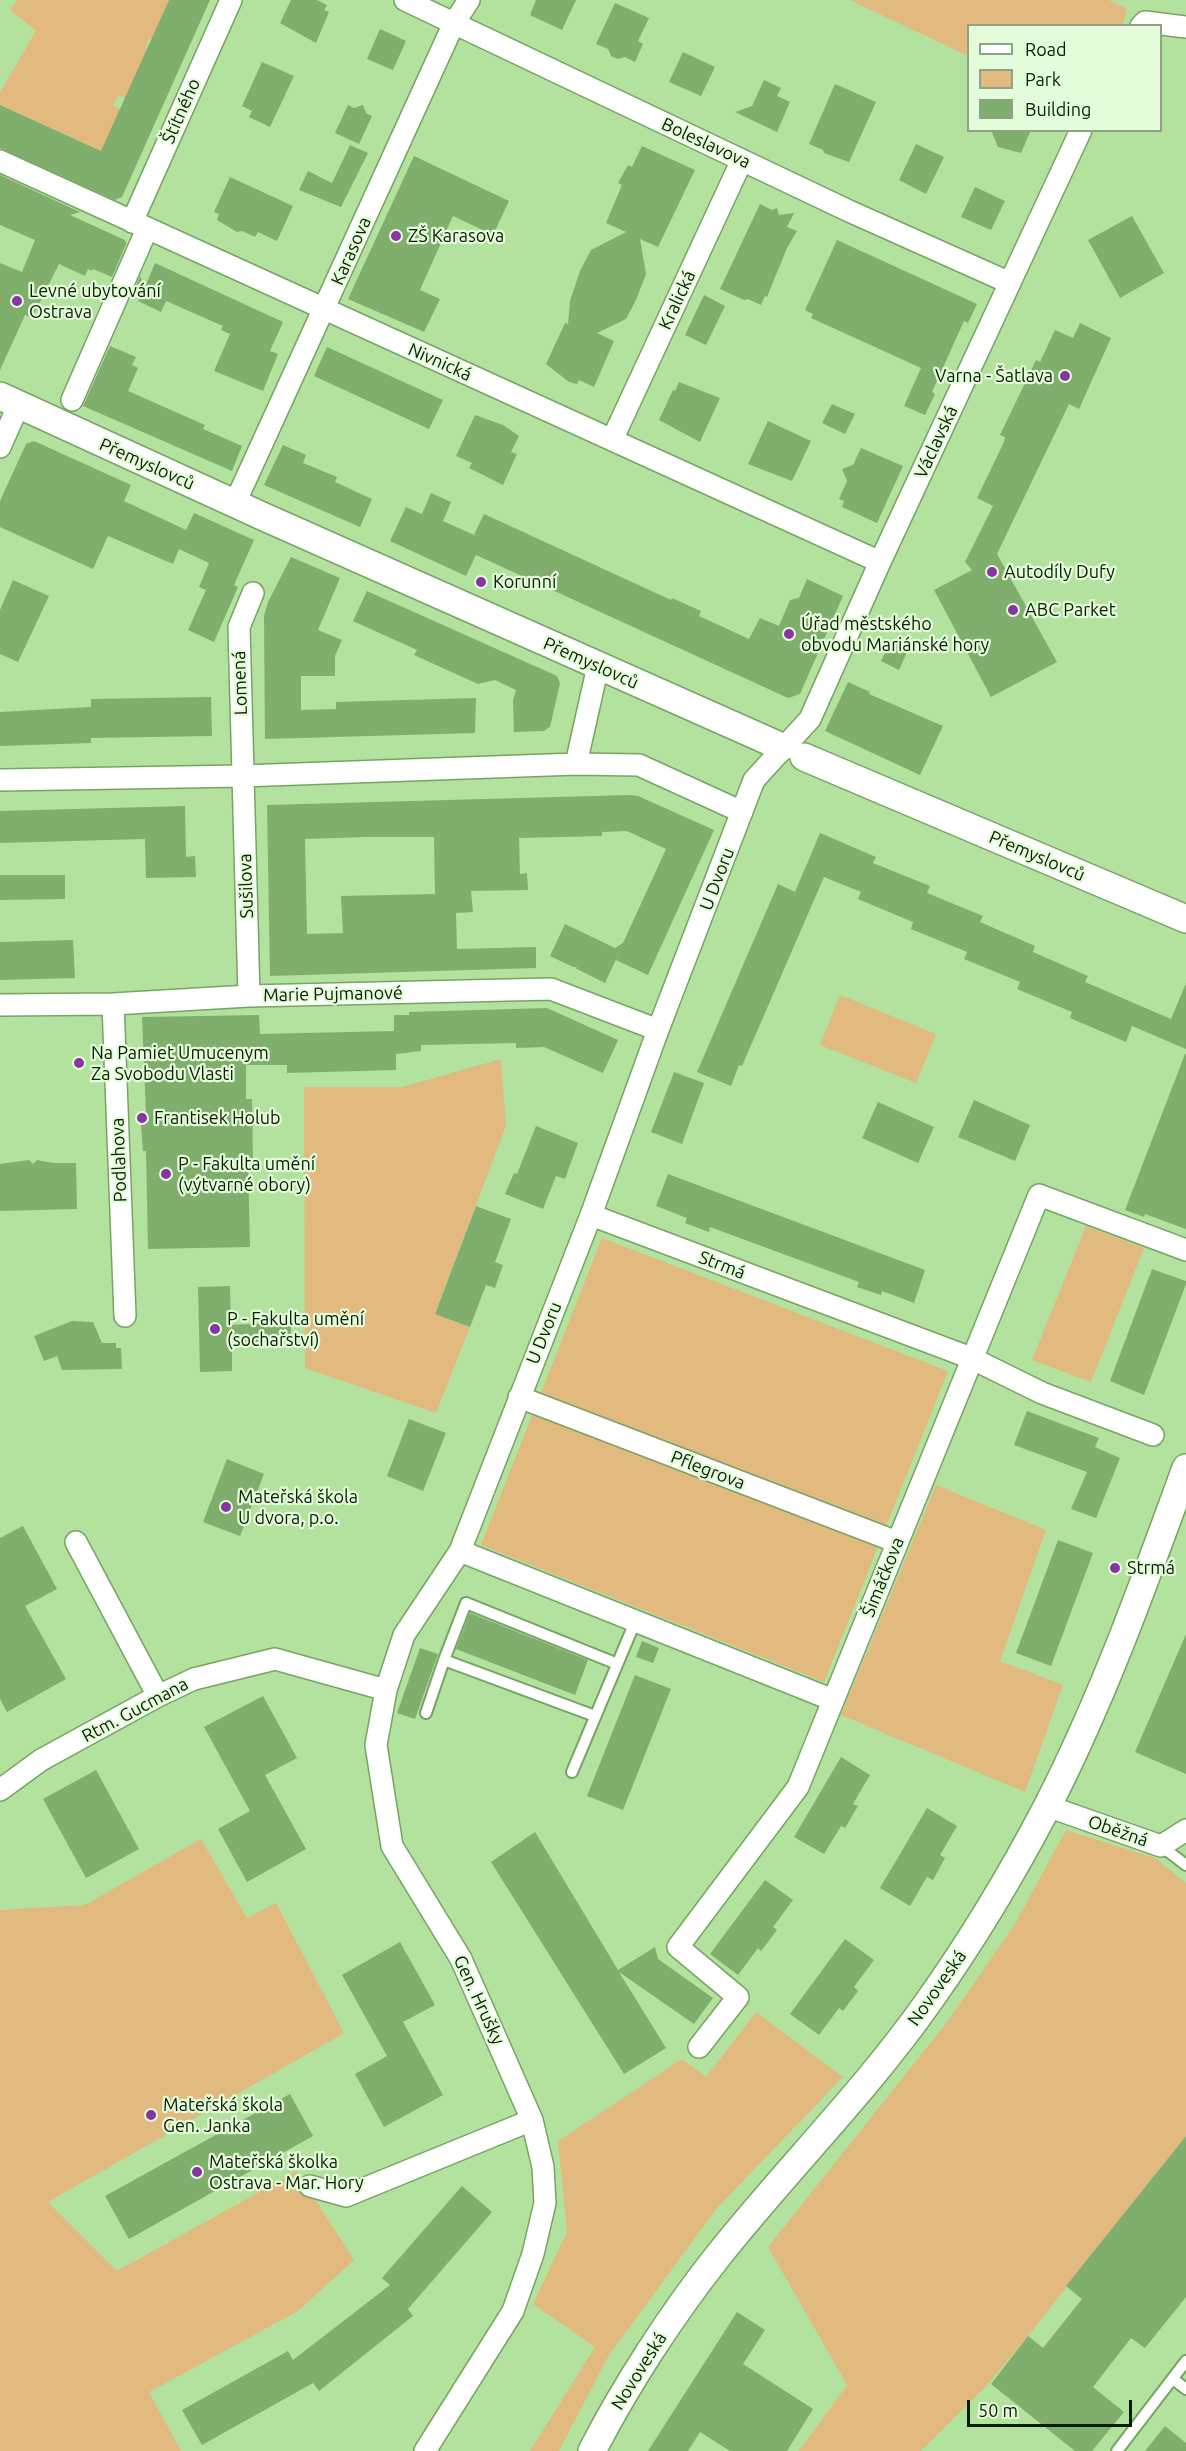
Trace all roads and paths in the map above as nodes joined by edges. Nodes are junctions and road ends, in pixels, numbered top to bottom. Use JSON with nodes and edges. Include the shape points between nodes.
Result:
{"nodes":[{"id":1,"x":231,"y":0,"type":"edge"},
{"id":2,"x":405,"y":0,"type":"edge"},
{"id":3,"x":469,"y":0,"type":"edge"},
{"id":4,"x":454,"y":23,"type":"junction"},
{"id":5,"x":1144,"y":24,"type":"edge"},
{"id":6,"x":1162,"y":24,"type":"edge"},
{"id":7,"x":1162,"y":24,"type":"edge"},
{"id":8,"x":1186,"y":27,"type":"edge"},
{"id":9,"x":1080,"y":132,"type":"edge"},
{"id":10,"x":742,"y":160,"type":"junction"},
{"id":11,"x":0,"y":161,"type":"edge"},
{"id":12,"x":140,"y":226,"type":"junction"},
{"id":13,"x":1010,"y":283,"type":"junction"},
{"id":14,"x":324,"y":309,"type":"junction"},
{"id":15,"x":10,"y":400,"type":"edge"},
{"id":16,"x":72,"y":400,"type":"dead end"},
{"id":17,"x":612,"y":440,"type":"junction"},
{"id":18,"x":0,"y":447,"type":"edge"},
{"id":19,"x":235,"y":503,"type":"junction"},
{"id":20,"x":880,"y":562,"type":"junction"},
{"id":21,"x":253,"y":594,"type":"dead end"},
{"id":22,"x":598,"y":666,"type":"junction"},
{"id":23,"x":793,"y":752,"type":"junction"},
{"id":24,"x":576,"y":764,"type":"junction"},
{"id":25,"x":242,"y":776,"type":"junction"},
{"id":26,"x":0,"y":780,"type":"edge"},
{"id":27,"x":742,"y":812,"type":"junction"},
{"id":28,"x":1186,"y":919,"type":"edge"},
{"id":29,"x":249,"y":996,"type":"junction"},
{"id":30,"x":113,"y":1004,"type":"junction"},
{"id":31,"x":0,"y":1005,"type":"edge"},
{"id":32,"x":658,"y":1030,"type":"junction"},
{"id":33,"x":591,"y":1215,"type":"junction"},
{"id":34,"x":1186,"y":1250,"type":"edge"},
{"id":35,"x":125,"y":1316,"type":"dead end"},
{"id":36,"x":971,"y":1358,"type":"junction"},
{"id":37,"x":519,"y":1397,"type":"junction"},
{"id":38,"x":1153,"y":1435,"type":"dead end"},
{"id":39,"x":1186,"y":1468,"type":"edge"},
{"id":40,"x":76,"y":1542,"type":"dead end"},
{"id":41,"x":897,"y":1542,"type":"junction"},
{"id":42,"x":460,"y":1551,"type":"junction"},
{"id":43,"x":635,"y":1622,"type":"junction"},
{"id":44,"x":444,"y":1659,"type":"junction"},
{"id":45,"x":615,"y":1664,"type":"junction"},
{"id":46,"x":386,"y":1690,"type":"junction"},
{"id":47,"x":158,"y":1696,"type":"junction"},
{"id":48,"x":832,"y":1701,"type":"junction"},
{"id":49,"x":426,"y":1713,"type":"dead end"},
{"id":50,"x":595,"y":1716,"type":"junction"},
{"id":51,"x":572,"y":1772,"type":"dead end"},
{"id":52,"x":0,"y":1790,"type":"edge"},
{"id":53,"x":1047,"y":1806,"type":"junction"},
{"id":54,"x":1186,"y":1830,"type":"edge"},
{"id":55,"x":1161,"y":1846,"type":"junction"},
{"id":56,"x":1186,"y":1865,"type":"edge"},
{"id":57,"x":699,"y":2047,"type":"dead end"},
{"id":58,"x":532,"y":2120,"type":"junction"},
{"id":59,"x":310,"y":2186,"type":"dead end"},
{"id":60,"x":1186,"y":2361,"type":"edge"},
{"id":61,"x":1173,"y":2379,"type":"junction"},
{"id":62,"x":1186,"y":2390,"type":"edge"},
{"id":63,"x":425,"y":2451,"type":"edge"},
{"id":64,"x":592,"y":2451,"type":"edge"},
{"id":65,"x":1117,"y":2451,"type":"edge"}],
"edges":[{"from":1,"to":12,"type":"street","name":"Štítného"},
{"from":2,"to":4,"type":"street","name":"Boleslavova"},
{"from":3,"to":4,"type":"street","name":"Karasova"},
{"from":4,"to":10,"type":"street","name":"Boleslavova"},
{"from":4,"to":14,"type":"street","name":"Karasova"},
{"from":5,"to":6,"type":"street"},
{"from":7,"to":8,"type":"street"},
{"from":9,"to":13,"type":"street","name":"Václavská"},
{"from":10,"to":13,"type":"street","name":"Boleslavova"},
{"from":10,"to":17,"type":"street","name":"Kralická"},
{"from":11,"to":12,"type":"street","name":"Nivnická"},
{"from":12,"to":14,"type":"street","name":"Nivnická"},
{"from":12,"to":16,"type":"street","name":"Štítného"},
{"from":13,"to":20,"type":"street","name":"Václavská"},
{"from":14,"to":17,"type":"street","name":"Nivnická"},
{"from":14,"to":19,"type":"street","name":"Karasova"},
{"from":15,"to":18,"type":"street"},
{"from":15,"to":19,"type":"street","name":"Přemyslovců"},
{"from":17,"to":20,"type":"street","name":"Nivnická"},
{"from":19,"to":22,"type":"street","name":"Přemyslovců"},
{"from":20,"to":23,"type":"street","name":"Václavská"},
{"from":21,"to":25,"type":"street","name":"Lomená","via":[[239,627]]},
{"from":22,"to":23,"type":"street","name":"Přemyslovců"},
{"from":22,"to":24,"type":"street"},
{"from":23,"to":27,"type":"street","name":"U Dvoru","via":[[754,780]]},
{"from":23,"to":28,"type":"street","name":"Přemyslovců"},
{"from":24,"to":25,"type":"street"},
{"from":24,"to":27,"type":"street","via":[[639,765]]},
{"from":25,"to":26,"type":"street"},
{"from":25,"to":29,"type":"street","name":"Sušilova"},
{"from":27,"to":32,"type":"street","name":"U Dvoru"},
{"from":29,"to":30,"type":"street","name":"Marie Pujmanové"},
{"from":29,"to":32,"type":"street","name":"Marie Pujmanové","via":[[551,989]]},
{"from":30,"to":31,"type":"street","name":"Marie Pujmanové"},
{"from":30,"to":35,"type":"street","name":"Podlahova"},
{"from":32,"to":33,"type":"street","name":"U Dvoru"},
{"from":33,"to":36,"type":"street","name":"Strmá"},
{"from":33,"to":37,"type":"street","name":"U Dvoru"},
{"from":34,"to":36,"type":"street","name":"Šimáčkova","via":[[1039,1195]]},
{"from":36,"to":38,"type":"street","name":"Strmá","via":[[1042,1393]]},
{"from":36,"to":41,"type":"street","name":"Šimáčkova"},
{"from":37,"to":41,"type":"street","name":"Pflegrova"},
{"from":37,"to":42,"type":"street","name":"U Dvoru"},
{"from":39,"to":53,"type":"street","name":"Novoveská","via":[[1125,1633]]},
{"from":40,"to":47,"type":"street"},
{"from":41,"to":48,"type":"street","name":"Šimáčkova"},
{"from":42,"to":43,"type":"street"},
{"from":42,"to":46,"type":"street","name":"Gen. Hrušky","via":[[404,1635]]},
{"from":43,"to":45,"type":"lane"},
{"from":43,"to":48,"type":"street"},
{"from":44,"to":45,"type":"lane","via":[[466,1603]]},
{"from":44,"to":49,"type":"lane"},
{"from":44,"to":50,"type":"lane"},
{"from":45,"to":50,"type":"lane"},
{"from":46,"to":47,"type":"street","name":"Rtm. Gucmana","via":[[275,1659],[194,1679]]},
{"from":46,"to":58,"type":"street","name":"Gen. Hrušky","via":[[376,1745],[392,1846],[461,1959]]},
{"from":47,"to":52,"type":"street","name":"Rtm. Gucmana","via":[[41,1760]]},
{"from":48,"to":57,"type":"street","name":"Šimáčkova","via":[[798,1787],[678,1947],[738,1997]]},
{"from":50,"to":51,"type":"lane"},
{"from":53,"to":55,"type":"street","name":"Oběžná"},
{"from":53,"to":64,"type":"street","name":"Novoveská","via":[[990,1910],[929,2001],[878,2068],[711,2265],[624,2393]]},
{"from":54,"to":55,"type":"street","name":"Oběžná"},
{"from":55,"to":56,"type":"lane"},
{"from":58,"to":59,"type":"street","via":[[346,2196]]},
{"from":58,"to":63,"type":"street","name":"Gen. Hrušky","via":[[543,2167],[545,2203],[532,2254],[513,2311]]},
{"from":60,"to":61,"type":"lane"},
{"from":61,"to":62,"type":"lane"},
{"from":61,"to":65,"type":"lane"}]}
